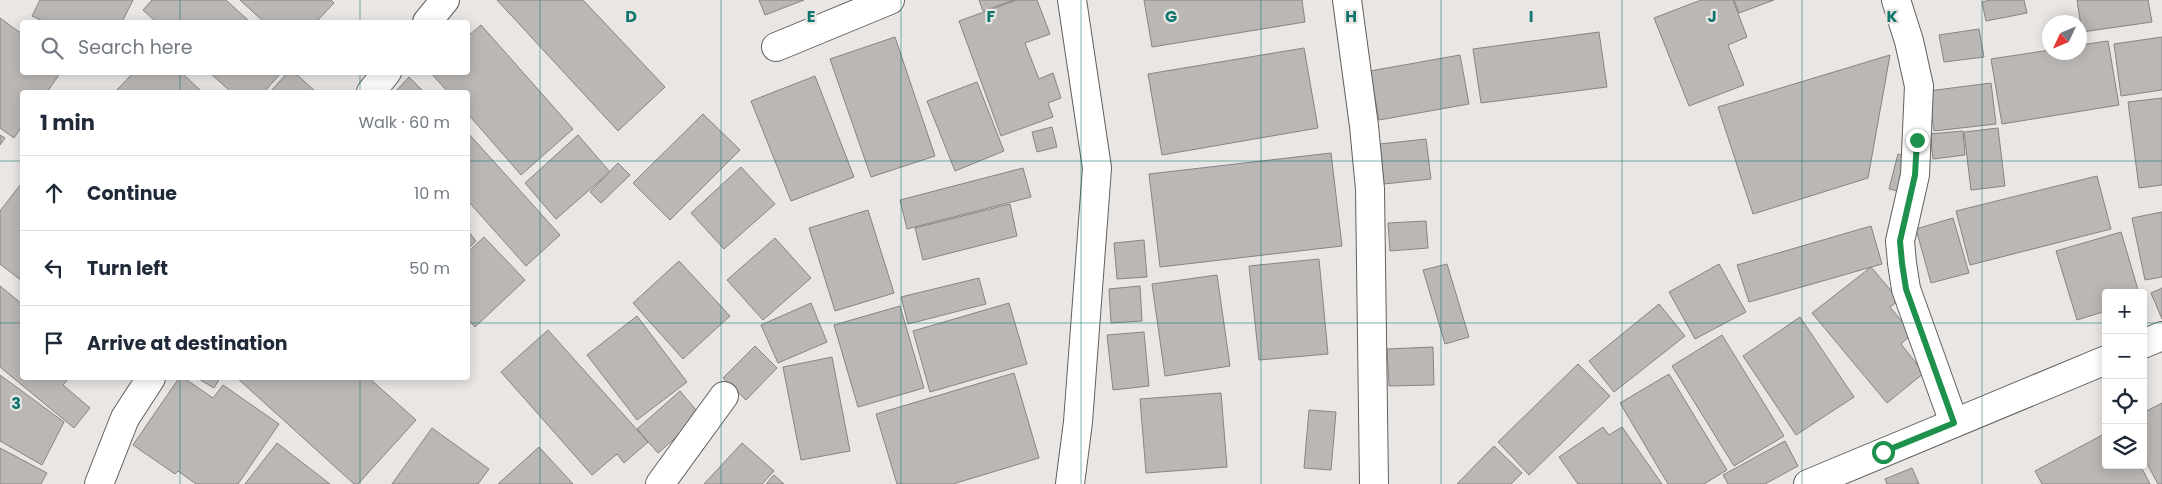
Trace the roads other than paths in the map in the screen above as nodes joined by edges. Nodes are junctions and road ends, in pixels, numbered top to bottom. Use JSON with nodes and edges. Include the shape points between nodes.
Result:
{"nodes":[{"id":1,"x":445,"y":0,"type":"edge"},
{"id":2,"x":890,"y":0,"type":"edge"},
{"id":3,"x":1072,"y":0,"type":"edge"},
{"id":4,"x":1347,"y":0,"type":"edge"},
{"id":5,"x":1896,"y":0,"type":"edge"},
{"id":6,"x":429,"y":20,"type":"edge"},
{"id":7,"x":776,"y":47,"type":"dead end"},
{"id":8,"x":385,"y":75,"type":"edge"},
{"id":9,"x":373,"y":90,"type":"edge"},
{"id":10,"x":2162,"y":336,"type":"edge"},
{"id":11,"x":2147,"y":342,"type":"edge"},
{"id":12,"x":2102,"y":362,"type":"edge"},
{"id":13,"x":150,"y":380,"type":"edge"},
{"id":14,"x":724,"y":396,"type":"dead end"},
{"id":15,"x":1954,"y":423,"type":"junction"},
{"id":16,"x":99,"y":484,"type":"edge"},
{"id":17,"x":660,"y":484,"type":"edge"},
{"id":18,"x":1070,"y":484,"type":"edge"},
{"id":19,"x":1374,"y":484,"type":"edge"},
{"id":20,"x":1808,"y":484,"type":"edge"}],
"edges":[{"from":1,"to":6,"type":"street"},
{"from":2,"to":7,"type":"street"},
{"from":3,"to":18,"type":"street","via":[[1097,168],[1080,403]]},
{"from":4,"to":19,"type":"street","via":[[1370,189]]},
{"from":5,"to":15,"type":"street","via":[[1919,86],[1915,175],[1900,241],[1902,263],[1906,289]]},
{"from":8,"to":9,"type":"street"},
{"from":10,"to":11,"type":"street"},
{"from":12,"to":15,"type":"street"},
{"from":13,"to":16,"type":"street","via":[[125,418]]},
{"from":14,"to":17,"type":"street"},
{"from":15,"to":20,"type":"street"}]}
